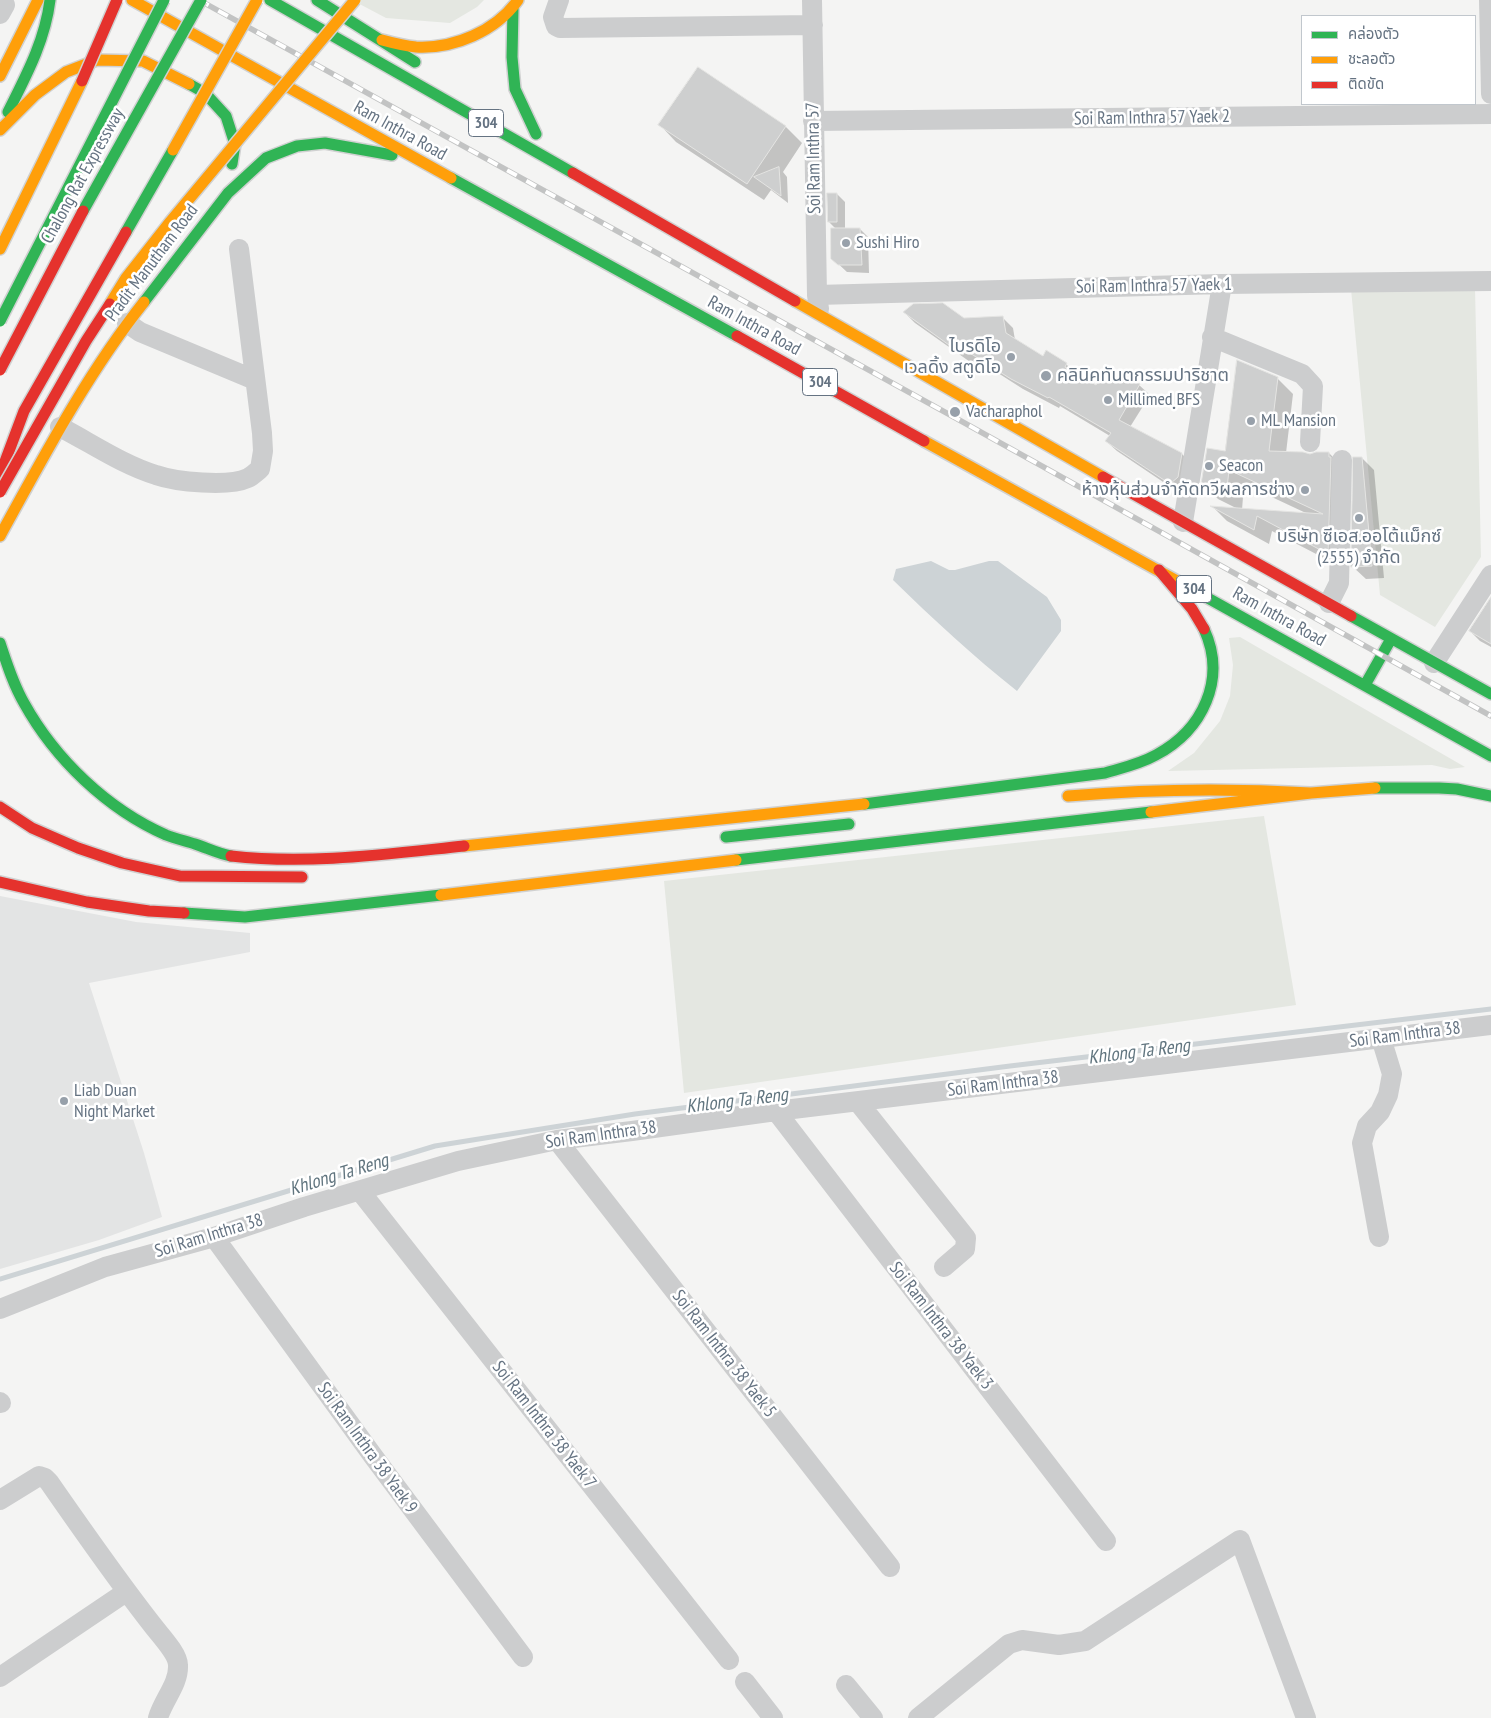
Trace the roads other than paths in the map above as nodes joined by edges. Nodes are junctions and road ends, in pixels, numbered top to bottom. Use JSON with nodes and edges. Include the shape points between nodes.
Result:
{"nodes":[{"id":1,"x":38,"y":0,"type":"edge"},
{"id":2,"x":50,"y":0,"type":"edge"},
{"id":3,"x":117,"y":0,"type":"edge"},
{"id":4,"x":132,"y":0,"type":"edge"},
{"id":5,"x":164,"y":0,"type":"edge"},
{"id":6,"x":201,"y":0,"type":"edge"},
{"id":7,"x":257,"y":0,"type":"edge"},
{"id":8,"x":270,"y":0,"type":"edge"},
{"id":9,"x":317,"y":0,"type":"edge"},
{"id":10,"x":355,"y":0,"type":"edge"},
{"id":11,"x":559,"y":0,"type":"edge"},
{"id":12,"x":812,"y":0,"type":"edge"},
{"id":13,"x":1489,"y":0,"type":"edge"},
{"id":14,"x":515,"y":5,"type":"edge"},
{"id":15,"x":813,"y":25,"type":"junction"},
{"id":16,"x":378,"y":39,"type":"junction"},
{"id":17,"x":428,"y":69,"type":"dead end"},
{"id":18,"x":0,"y":76,"type":"edge"},
{"id":19,"x":1491,"y":94,"type":"edge"},
{"id":20,"x":1491,"y":114,"type":"edge"},
{"id":21,"x":813,"y":121,"type":"junction"},
{"id":22,"x":519,"y":124,"type":"dead end"},
{"id":23,"x":0,"y":130,"type":"edge"},
{"id":24,"x":418,"y":161,"type":"junction"},
{"id":25,"x":621,"y":188,"type":"dead end"},
{"id":26,"x":228,"y":193,"type":"junction"},
{"id":27,"x":702,"y":246,"type":"junction"},
{"id":28,"x":0,"y":249,"type":"edge"},
{"id":29,"x":239,"y":249,"type":"dead end"},
{"id":30,"x":1491,"y":281,"type":"edge"},
{"id":31,"x":1222,"y":284,"type":"junction"},
{"id":32,"x":817,"y":295,"type":"junction"},
{"id":33,"x":820,"y":316,"type":"junction"},
{"id":34,"x":0,"y":321,"type":"edge"},
{"id":35,"x":126,"y":323,"type":"junction"},
{"id":36,"x":1212,"y":336,"type":"junction"},
{"id":37,"x":0,"y":370,"type":"edge"},
{"id":38,"x":255,"y":380,"type":"junction"},
{"id":39,"x":60,"y":428,"type":"junction"},
{"id":40,"x":1310,"y":442,"type":"dead end"},
{"id":41,"x":1342,"y":460,"type":"dead end"},
{"id":42,"x":0,"y":475,"type":"edge"},
{"id":43,"x":0,"y":492,"type":"edge"},
{"id":44,"x":1183,"y":522,"type":"junction"},
{"id":45,"x":0,"y":536,"type":"edge"},
{"id":46,"x":1159,"y":570,"type":"junction"},
{"id":47,"x":1491,"y":575,"type":"edge"},
{"id":48,"x":1329,"y":603,"type":"junction"},
{"id":49,"x":1391,"y":638,"type":"junction"},
{"id":50,"x":0,"y":643,"type":"edge"},
{"id":51,"x":1434,"y":663,"type":"junction"},
{"id":52,"x":1365,"y":685,"type":"junction"},
{"id":53,"x":1491,"y":694,"type":"edge"},
{"id":54,"x":1491,"y":756,"type":"edge"},
{"id":55,"x":1311,"y":793,"type":"junction"},
{"id":56,"x":1491,"y":796,"type":"edge"},
{"id":57,"x":1058,"y":797,"type":"dead end"},
{"id":58,"x":0,"y":808,"type":"edge"},
{"id":59,"x":863,"y":822,"type":"dead end"},
{"id":60,"x":715,"y":838,"type":"dead end"},
{"id":61,"x":313,"y":876,"type":"dead end"},
{"id":62,"x":0,"y":882,"type":"edge"},
{"id":63,"x":1491,"y":1024,"type":"edge"},
{"id":64,"x":1381,"y":1038,"type":"junction"},
{"id":65,"x":858,"y":1102,"type":"junction"},
{"id":66,"x":776,"y":1110,"type":"junction"},
{"id":67,"x":557,"y":1140,"type":"junction"},
{"id":68,"x":360,"y":1191,"type":"junction"},
{"id":69,"x":214,"y":1237,"type":"junction"},
{"id":70,"x":1379,"y":1237,"type":"dead end"},
{"id":71,"x":944,"y":1267,"type":"dead end"},
{"id":72,"x":0,"y":1309,"type":"edge"},
{"id":73,"x":0,"y":1500,"type":"edge"},
{"id":74,"x":1106,"y":1541,"type":"dead end"},
{"id":75,"x":890,"y":1568,"type":"dead end"},
{"id":76,"x":126,"y":1592,"type":"junction"},
{"id":77,"x":524,"y":1657,"type":"dead end"},
{"id":78,"x":728,"y":1660,"type":"dead end"},
{"id":79,"x":0,"y":1677,"type":"edge"},
{"id":80,"x":745,"y":1682,"type":"dead end"},
{"id":81,"x":846,"y":1685,"type":"dead end"},
{"id":82,"x":158,"y":1718,"type":"edge"},
{"id":83,"x":773,"y":1718,"type":"edge"},
{"id":84,"x":873,"y":1718,"type":"edge"},
{"id":85,"x":918,"y":1718,"type":"edge"},
{"id":86,"x":1306,"y":1718,"type":"edge"}],
"edges":[{"from":1,"to":18,"type":"main road"},
{"from":2,"to":23,"type":"main road","via":[[36,53]]},
{"from":3,"to":28,"type":"main road","bridge":true,"via":[[82,81]]},
{"from":4,"to":24,"type":"main road","name":"Ram Inthra Road","number":"304"},
{"from":5,"to":34,"type":"main road","name":"Chalong Rat Expressway","bridge":true},
{"from":6,"to":37,"type":"main road","name":"Chalong Rat Expressway","bridge":true,"via":[[86,206]]},
{"from":7,"to":42,"type":"main road","bridge":true,"via":[[24,411]]},
{"from":8,"to":27,"type":"main road","name":"Ram Inthra Road","number":"304"},
{"from":9,"to":16,"type":"main road"},
{"from":10,"to":43,"type":"main road","bridge":true,"via":[[126,278],[86,341]]},
{"from":11,"to":15,"type":"street","via":[[553,17],[560,28]]},
{"from":12,"to":15,"type":"street","name":"Soi Ram Inthra 57"},
{"from":13,"to":19,"type":"street"},
{"from":14,"to":16,"type":"main road","via":[[485,30],[448,45],[419,48]]},
{"from":14,"to":22,"type":"main road","via":[[512,57],[515,89],[539,136]]},
{"from":15,"to":21,"type":"street","name":"Soi Ram Inthra 57"},
{"from":16,"to":17,"type":"main road"},
{"from":20,"to":21,"type":"street","name":"Soi Ram Inthra 57 Yaek 2"},
{"from":21,"to":32,"type":"street","name":"Soi Ram Inthra 57"},
{"from":23,"to":26,"type":"main road","via":[[35,95],[66,72],[97,60],[143,62],[205,94],[226,116],[235,144]]},
{"from":24,"to":26,"type":"main road","name":"Pradit Manutham Road","via":[[325,143],[297,146],[266,158]]},
{"from":24,"to":46,"type":"main road","name":"Ram Inthra Road","number":"304"},
{"from":25,"to":27,"type":"main road"},
{"from":26,"to":35,"type":"main road","name":"Pradit Manutham Road"},
{"from":27,"to":33,"type":"main road","name":"Ram Inthra Road","number":"304"},
{"from":29,"to":38,"type":"street"},
{"from":30,"to":31,"type":"street","name":"Soi Ram Inthra 57 Yaek 1"},
{"from":31,"to":32,"type":"street","name":"Soi Ram Inthra 57 Yaek 1"},
{"from":31,"to":36,"type":"street"},
{"from":32,"to":33,"type":"street","name":"Soi Ram Inthra 57"},
{"from":33,"to":44,"type":"main road","name":"Ram Inthra Road","number":"304"},
{"from":35,"to":38,"type":"street","via":[[140,332]]},
{"from":35,"to":39,"type":"main road","name":"Pradit Manutham Road"},
{"from":36,"to":40,"type":"street","via":[[1302,374],[1314,386]]},
{"from":36,"to":44,"type":"street"},
{"from":38,"to":39,"type":"street","via":[[263,451],[260,469],[248,478],[222,483],[156,475]]},
{"from":39,"to":45,"type":"main road","name":"Pradit Manutham Road"},
{"from":41,"to":48,"type":"street","via":[[1340,583]]},
{"from":44,"to":48,"type":"main road","name":"Ram Inthra Road","number":"304"},
{"from":46,"to":50,"type":"main road","via":[[1197,617],[1207,635],[1214,678],[1209,699],[1199,718],[1183,736],[1162,752],[1135,765],[1105,773],[880,802],[345,858],[282,860],[229,856],[163,834],[113,804],[71,766],[36,725],[17,692]]},
{"from":46,"to":52,"type":"main road","name":"Ram Inthra Road","number":"304"},
{"from":47,"to":51,"type":"street"},
{"from":48,"to":49,"type":"main road","name":"Ram Inthra Road","number":"304"},
{"from":49,"to":51,"type":"main road","name":"Ram Inthra Road","number":"304"},
{"from":49,"to":52,"type":"main road"},
{"from":51,"to":53,"type":"main road","name":"Ram Inthra Road","number":"304"},
{"from":52,"to":54,"type":"main road","name":"Ram Inthra Road","number":"304"},
{"from":55,"to":56,"type":"main road","via":[[1417,787]]},
{"from":55,"to":57,"type":"main road","via":[[1186,788]]},
{"from":55,"to":62,"type":"main road","via":[[245,917],[96,904]]},
{"from":58,"to":61,"type":"main road","via":[[32,828],[78,848],[122,863],[180,876]]},
{"from":59,"to":60,"type":"main road"},
{"from":63,"to":64,"type":"street","name":"Soi Ram Inthra 38"},
{"from":64,"to":65,"type":"street","name":"Soi Ram Inthra 38"},
{"from":64,"to":70,"type":"street","via":[[1392,1074],[1388,1096],[1380,1112],[1367,1126],[1362,1143]]},
{"from":65,"to":66,"type":"street","name":"Soi Ram Inthra 38"},
{"from":65,"to":71,"type":"street","via":[[966,1238],[965,1249]]},
{"from":66,"to":67,"type":"street","name":"Soi Ram Inthra 38"},
{"from":66,"to":74,"type":"street","name":"Soi Ram Inthra 38 Yaek 3"},
{"from":67,"to":68,"type":"street","name":"Soi Ram Inthra 38","via":[[458,1161]]},
{"from":67,"to":75,"type":"street","name":"Soi Ram Inthra 38 Yaek 5"},
{"from":68,"to":69,"type":"street","name":"Soi Ram Inthra 38","via":[[304,1206]]},
{"from":68,"to":78,"type":"street","name":"Soi Ram Inthra 38 Yaek 7"},
{"from":69,"to":72,"type":"street","name":"Soi Ram Inthra 38","via":[[105,1267]]},
{"from":69,"to":77,"type":"street","name":"Soi Ram Inthra 38 Yaek 9"},
{"from":73,"to":76,"type":"street","via":[[32,1479],[45,1478]]},
{"from":76,"to":79,"type":"street"},
{"from":76,"to":82,"type":"street","via":[[169,1647],[178,1664],[176,1678]]},
{"from":80,"to":83,"type":"street"},
{"from":81,"to":84,"type":"street"},
{"from":85,"to":86,"type":"street","via":[[1009,1644],[1022,1640],[1059,1645],[1085,1641],[1240,1540]]}]}
